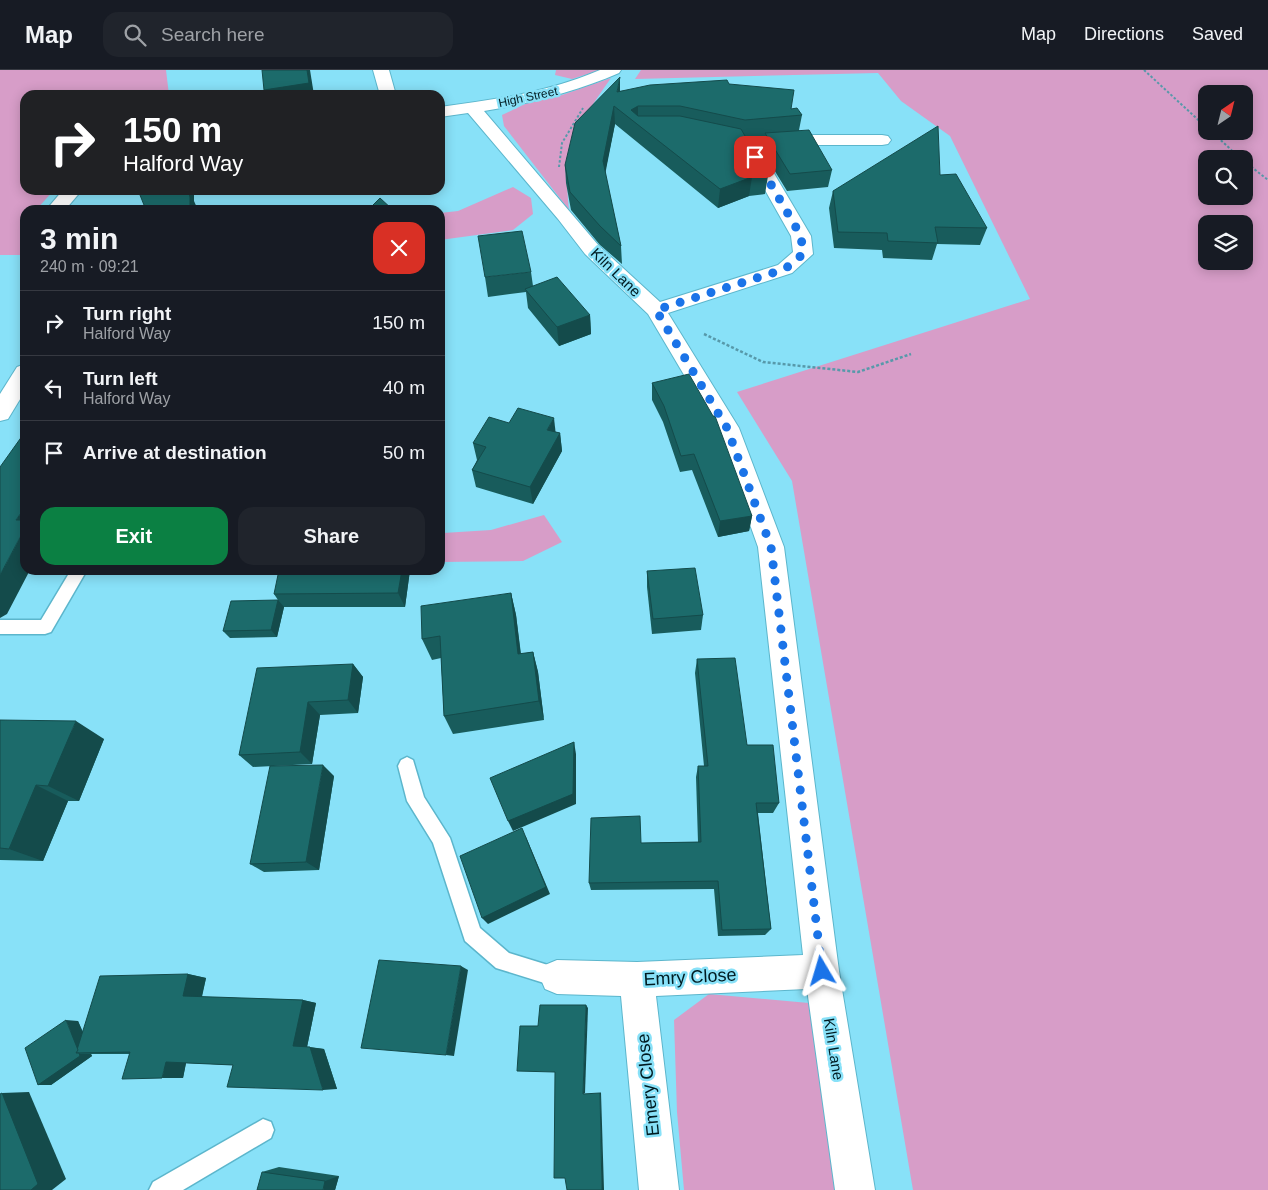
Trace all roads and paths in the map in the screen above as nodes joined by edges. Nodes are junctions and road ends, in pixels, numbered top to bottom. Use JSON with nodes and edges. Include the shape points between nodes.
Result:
{"nodes":[{"id":1,"x":381,"y":70,"type":"edge"},
{"id":2,"x":613,"y":70,"type":"edge"},
{"id":3,"x":1144,"y":70,"type":"edge"},
{"id":4,"x":387,"y":90,"type":"edge"},
{"id":5,"x":586,"y":103,"type":"dead end"},
{"id":6,"x":473,"y":108,"type":"junction"},
{"id":7,"x":445,"y":111,"type":"edge"},
{"id":8,"x":1198,"y":120,"type":"edge"},
{"id":9,"x":882,"y":140,"type":"dead end"},
{"id":10,"x":1221,"y":140,"type":"edge"},
{"id":11,"x":1231,"y":150,"type":"edge"},
{"id":12,"x":1253,"y":168,"type":"edge"},
{"id":13,"x":1268,"y":180,"type":"edge"},
{"id":14,"x":68,"y":195,"type":"edge"},
{"id":15,"x":60,"y":205,"type":"edge"},
{"id":16,"x":565,"y":215,"type":"junction"},
{"id":17,"x":656,"y":310,"type":"junction"},
{"id":18,"x":911,"y":354,"type":"dead end"},
{"id":19,"x":20,"y":380,"type":"edge"},
{"id":20,"x":0,"y":413,"type":"edge"},
{"id":21,"x":76,"y":575,"type":"edge"},
{"id":22,"x":0,"y":627,"type":"edge"},
{"id":23,"x":407,"y":766,"type":"dead end"},
{"id":24,"x":822,"y":971,"type":"junction"},
{"id":25,"x":557,"y":977,"type":"joint"},
{"id":26,"x":637,"y":979,"type":"junction"},
{"id":27,"x":263,"y":1130,"type":"dead end"},
{"id":28,"x":160,"y":1190,"type":"edge"},
{"id":29,"x":659,"y":1190,"type":"edge"},
{"id":30,"x":855,"y":1190,"type":"edge"}],
"edges":[{"from":1,"to":4,"type":"street"},
{"from":2,"to":6,"type":"street","name":"High Street","via":[[573,87],[537,97]]},
{"from":3,"to":8,"type":"path"},
{"from":5,"to":16,"type":"path","via":[[567,128],[558,160]]},
{"from":6,"to":7,"type":"street","name":"High Street"},
{"from":6,"to":16,"type":"street","name":"Kiln Lane"},
{"from":9,"to":17,"type":"street","via":[[800,140],[748,148],[801,236],[803,254],[785,269]]},
{"from":10,"to":11,"type":"path"},
{"from":12,"to":13,"type":"path"},
{"from":14,"to":15,"type":"street"},
{"from":16,"to":17,"type":"street","name":"Kiln Lane","via":[[592,250]]},
{"from":17,"to":18,"type":"path","via":[[763,362],[858,372]]},
{"from":17,"to":24,"type":"street","name":"Kiln Lane","via":[[727,428],[771,547]]},
{"from":19,"to":20,"type":"street"},
{"from":21,"to":22,"type":"lane","via":[[45,627]]},
{"from":23,"to":25,"type":"lane","via":[[416,801],[441,838],[472,934],[503,961]]},
{"from":24,"to":26,"type":"street","name":"Emry Close"},
{"from":24,"to":30,"type":"street","name":"Kiln Lane"},
{"from":25,"to":26,"type":"street","name":"Emry Close"},
{"from":26,"to":29,"type":"street","name":"Emery Close"},
{"from":27,"to":28,"type":"lane"}]}
